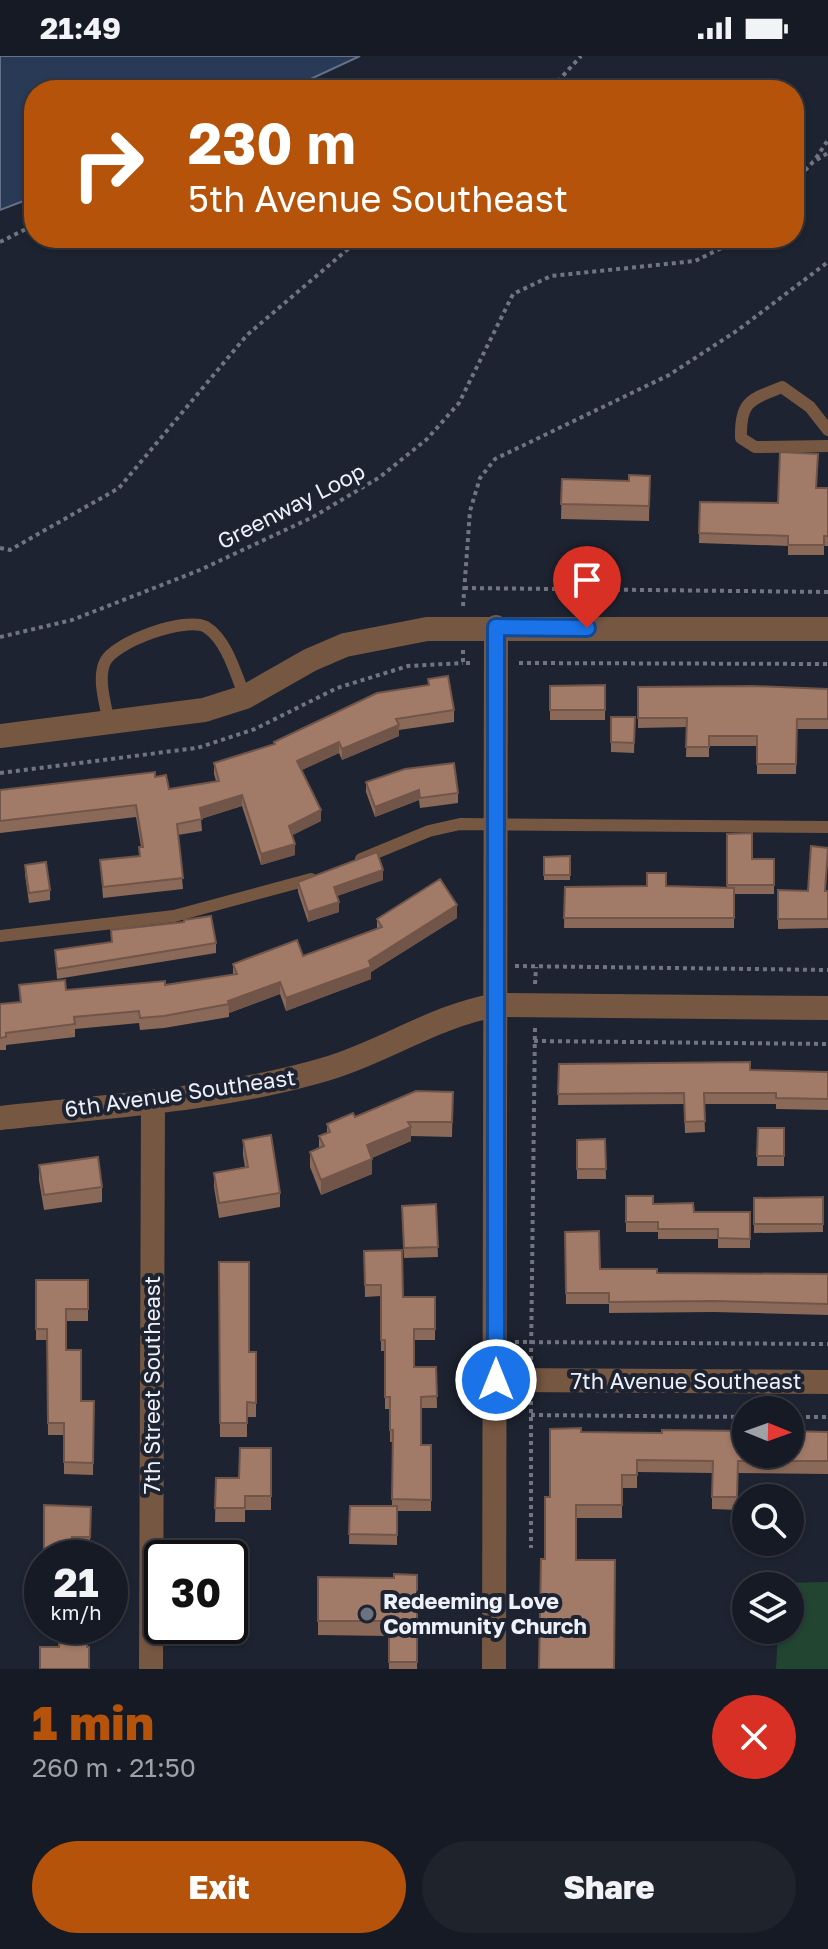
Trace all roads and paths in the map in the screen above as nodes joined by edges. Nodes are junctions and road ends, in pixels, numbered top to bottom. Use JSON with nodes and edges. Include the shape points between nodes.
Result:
{"nodes":[{"id":1,"x":581,"y":56,"type":"edge"},
{"id":2,"x":559,"y":80,"type":"edge"},
{"id":3,"x":828,"y":140,"type":"edge"},
{"id":4,"x":828,"y":153,"type":"edge"},
{"id":5,"x":813,"y":162,"type":"junction"},
{"id":6,"x":804,"y":171,"type":"edge"},
{"id":7,"x":24,"y":230,"type":"edge"},
{"id":8,"x":0,"y":242,"type":"edge"},
{"id":9,"x":349,"y":248,"type":"edge"},
{"id":10,"x":722,"y":248,"type":"edge"},
{"id":11,"x":828,"y":262,"type":"edge"},
{"id":12,"x":828,"y":430,"type":"edge"},
{"id":13,"x":828,"y":446,"type":"edge"},
{"id":14,"x":0,"y":548,"type":"edge"},
{"id":15,"x":464,"y":588,"type":"junction"},
{"id":16,"x":828,"y":592,"type":"edge"},
{"id":17,"x":496,"y":627,"type":"junction"},
{"id":18,"x":462,"y":628,"type":"junction"},
{"id":19,"x":828,"y":629,"type":"edge"},
{"id":20,"x":0,"y":637,"type":"edge"},
{"id":21,"x":496,"y":663,"type":"junction"},
{"id":22,"x":828,"y":664,"type":"edge"},
{"id":23,"x":245,"y":697,"type":"junction"},
{"id":24,"x":109,"y":723,"type":"junction"},
{"id":25,"x":0,"y":736,"type":"edge"},
{"id":26,"x":496,"y":824,"type":"junction"},
{"id":27,"x":828,"y":827,"type":"edge"},
{"id":28,"x":345,"y":866,"type":"edge"},
{"id":29,"x":317,"y":877,"type":"edge"},
{"id":30,"x":0,"y":936,"type":"edge"},
{"id":31,"x":497,"y":965,"type":"junction"},
{"id":32,"x":536,"y":967,"type":"junction"},
{"id":33,"x":828,"y":970,"type":"edge"},
{"id":34,"x":535,"y":1004,"type":"junction"},
{"id":35,"x":497,"y":1005,"type":"junction"},
{"id":36,"x":828,"y":1008,"type":"edge"},
{"id":37,"x":534,"y":1041,"type":"junction"},
{"id":38,"x":828,"y":1044,"type":"edge"},
{"id":39,"x":153,"y":1101,"type":"junction"},
{"id":40,"x":0,"y":1118,"type":"edge"},
{"id":41,"x":496,"y":1342,"type":"junction"},
{"id":42,"x":532,"y":1342,"type":"junction"},
{"id":43,"x":828,"y":1344,"type":"edge"},
{"id":44,"x":496,"y":1380,"type":"junction"},
{"id":45,"x":531,"y":1380,"type":"junction"},
{"id":46,"x":828,"y":1382,"type":"edge"},
{"id":47,"x":531,"y":1415,"type":"junction"},
{"id":48,"x":732,"y":1417,"type":"edge"},
{"id":49,"x":804,"y":1417,"type":"edge"},
{"id":50,"x":828,"y":1417,"type":"edge"},
{"id":51,"x":531,"y":1548,"type":"dead end"},
{"id":52,"x":151,"y":1669,"type":"edge"},
{"id":53,"x":494,"y":1669,"type":"edge"}],
"edges":[{"from":1,"to":2,"type":"path"},
{"from":3,"to":5,"type":"path"},
{"from":4,"to":5,"type":"path"},
{"from":5,"to":6,"type":"path"},
{"from":7,"to":8,"type":"path"},
{"from":9,"to":14,"type":"path","via":[[247,335],[119,488],[10,550]]},
{"from":10,"to":20,"type":"path","name":"Greenway Loop","via":[[695,261],[551,276],[513,294],[459,403],[427,439],[380,477],[313,517],[200,570],[72,620]]},
{"from":11,"to":15,"type":"path","via":[[669,375],[495,459],[480,478],[470,511]]},
{"from":12,"to":13,"type":"lane","via":[[810,407],[782,387],[752,399],[740,417],[741,438],[755,447]]},
{"from":15,"to":16,"type":"path"},
{"from":15,"to":18,"type":"path"},
{"from":17,"to":18,"type":"street"},
{"from":17,"to":19,"type":"street"},
{"from":17,"to":21,"type":"street"},
{"from":18,"to":21,"type":"path","via":[[463,663]]},
{"from":18,"to":23,"type":"street","via":[[427,629],[345,645]]},
{"from":21,"to":22,"type":"path"},
{"from":21,"to":26,"type":"street"},
{"from":23,"to":24,"type":"street","via":[[204,710]]},
{"from":23,"to":24,"type":"lane","via":[[216,636],[205,627],[183,624],[133,641],[107,658],[102,680]]},
{"from":24,"to":25,"type":"street"},
{"from":26,"to":27,"type":"lane"},
{"from":26,"to":28,"type":"lane","via":[[429,831]]},
{"from":26,"to":31,"type":"street"},
{"from":29,"to":30,"type":"lane","via":[[174,916]]},
{"from":31,"to":32,"type":"path"},
{"from":31,"to":35,"type":"street"},
{"from":32,"to":33,"type":"path"},
{"from":32,"to":34,"type":"path"},
{"from":34,"to":35,"type":"street","name":"6th Avenue Southeast"},
{"from":34,"to":36,"type":"street","name":"6th Avenue Southeast"},
{"from":34,"to":37,"type":"path"},
{"from":35,"to":39,"type":"street","name":"6th Avenue Southeast","via":[[471,1009],[325,1069]]},
{"from":35,"to":41,"type":"street"},
{"from":37,"to":38,"type":"path"},
{"from":37,"to":42,"type":"path"},
{"from":39,"to":40,"type":"street","name":"6th Avenue Southeast"},
{"from":39,"to":52,"type":"street","name":"7th Street Southeast"},
{"from":41,"to":42,"type":"path"},
{"from":41,"to":44,"type":"street"},
{"from":42,"to":43,"type":"path"},
{"from":42,"to":45,"type":"path"},
{"from":44,"to":45,"type":"street","name":"7th Avenue Southeast"},
{"from":44,"to":53,"type":"street"},
{"from":45,"to":46,"type":"street","name":"7th Avenue Southeast"},
{"from":45,"to":47,"type":"path"},
{"from":47,"to":48,"type":"path"},
{"from":47,"to":51,"type":"path"},
{"from":49,"to":50,"type":"path"}]}
